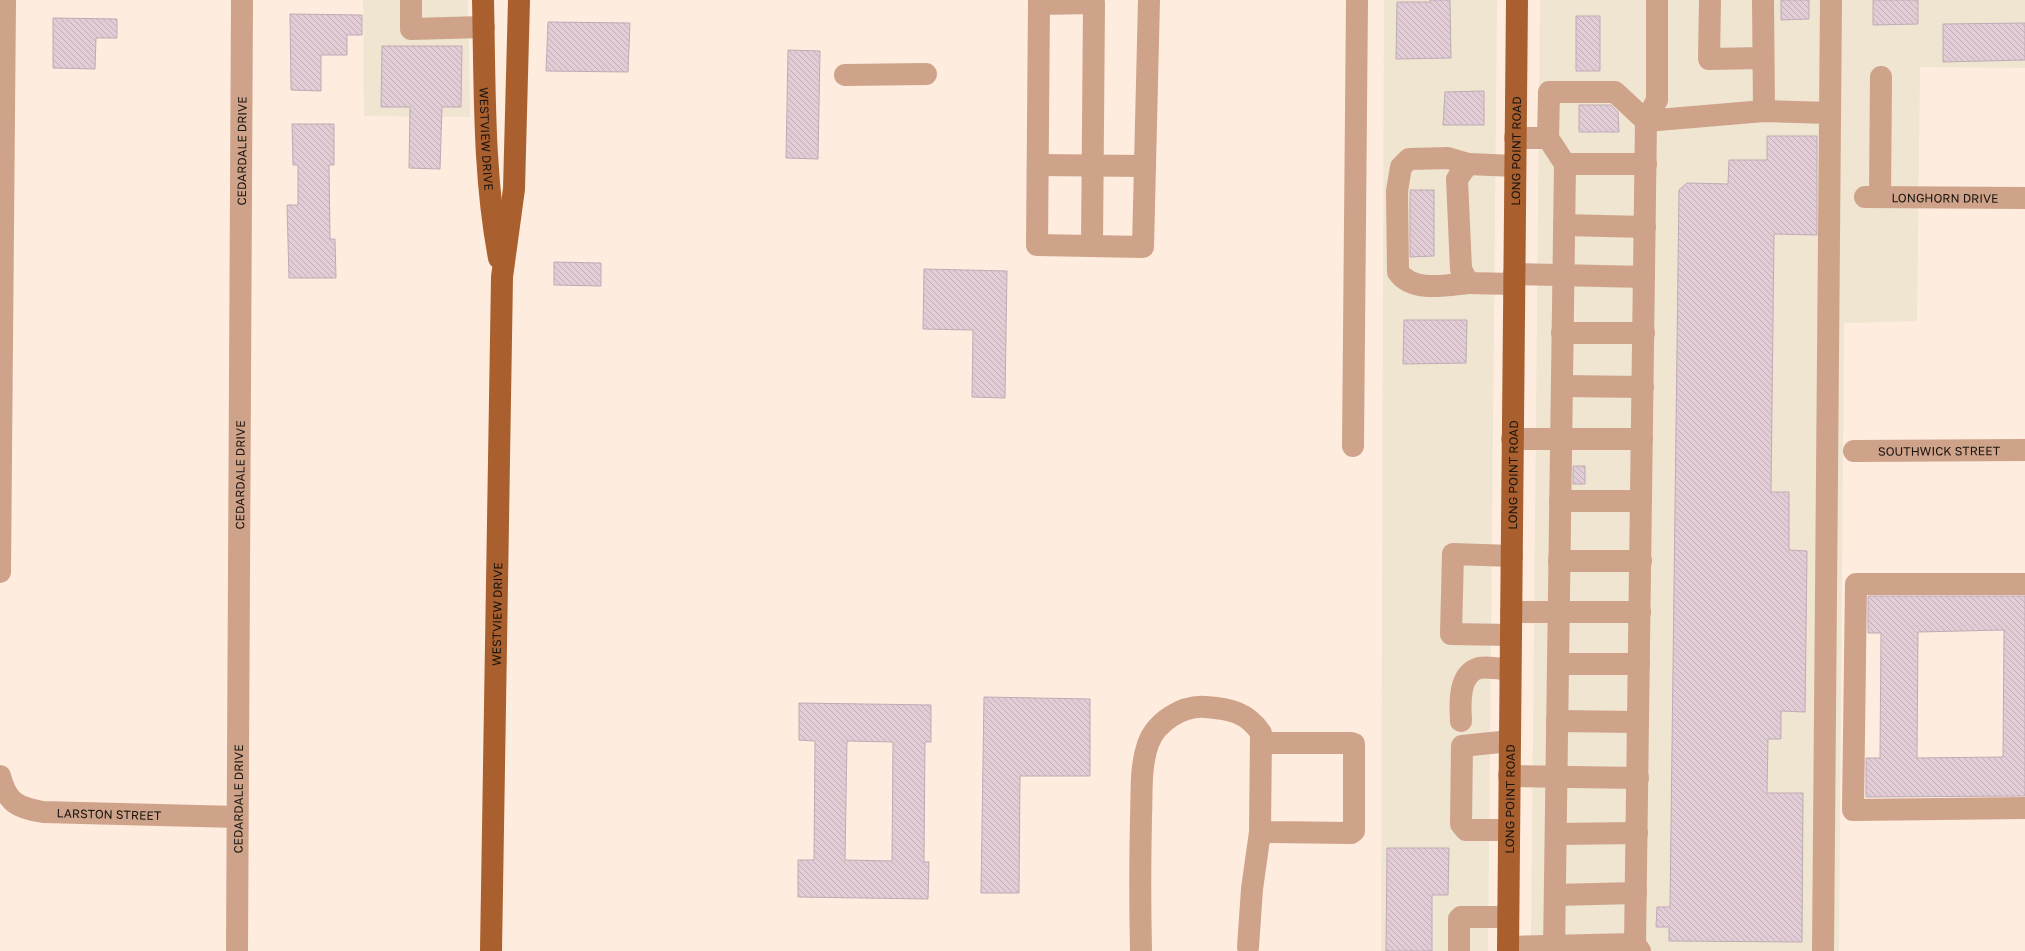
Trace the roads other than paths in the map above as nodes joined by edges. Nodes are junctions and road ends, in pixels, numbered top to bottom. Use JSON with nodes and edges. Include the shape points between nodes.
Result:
{"nodes":[{"id":1,"x":5,"y":0,"type":"edge"},
{"id":2,"x":242,"y":0,"type":"edge"},
{"id":3,"x":411,"y":0,"type":"edge"},
{"id":4,"x":483,"y":0,"type":"edge"},
{"id":5,"x":519,"y":0,"type":"edge"},
{"id":6,"x":1149,"y":0,"type":"edge"},
{"id":7,"x":1357,"y":0,"type":"edge"},
{"id":8,"x":1517,"y":0,"type":"edge"},
{"id":9,"x":1657,"y":0,"type":"edge"},
{"id":10,"x":1710,"y":0,"type":"edge"},
{"id":11,"x":1763,"y":0,"type":"edge"},
{"id":12,"x":1831,"y":0,"type":"edge"},
{"id":13,"x":1039,"y":2,"type":"edge"},
{"id":14,"x":484,"y":27,"type":"junction"},
{"id":15,"x":1763,"y":58,"type":"junction"},
{"id":16,"x":926,"y":74,"type":"dead end"},
{"id":17,"x":845,"y":75,"type":"dead end"},
{"id":18,"x":1881,"y":77,"type":"dead end"},
{"id":19,"x":1764,"y":111,"type":"junction"},
{"id":20,"x":1830,"y":113,"type":"junction"},
{"id":21,"x":1646,"y":121,"type":"junction"},
{"id":22,"x":1515,"y":138,"type":"junction"},
{"id":23,"x":1548,"y":138,"type":"junction"},
{"id":24,"x":1468,"y":164,"type":"junction"},
{"id":25,"x":1565,"y":164,"type":"junction"},
{"id":26,"x":1646,"y":164,"type":"junction"},
{"id":27,"x":1038,"y":165,"type":"junction"},
{"id":28,"x":1093,"y":165,"type":"junction"},
{"id":29,"x":1145,"y":166,"type":"junction"},
{"id":30,"x":1515,"y":166,"type":"junction"},
{"id":31,"x":2025,"y":198,"type":"edge"},
{"id":32,"x":1564,"y":225,"type":"junction"},
{"id":33,"x":1645,"y":227,"type":"junction"},
{"id":34,"x":1092,"y":246,"type":"junction"},
{"id":35,"x":1563,"y":275,"type":"junction"},
{"id":36,"x":502,"y":277,"type":"junction"},
{"id":37,"x":1644,"y":277,"type":"junction"},
{"id":38,"x":1514,"y":279,"type":"junction"},
{"id":39,"x":1468,"y":283,"type":"junction"},
{"id":40,"x":1562,"y":333,"type":"junction"},
{"id":41,"x":1644,"y":333,"type":"junction"},
{"id":42,"x":1562,"y":386,"type":"junction"},
{"id":43,"x":1643,"y":387,"type":"junction"},
{"id":44,"x":1512,"y":439,"type":"junction"},
{"id":45,"x":1561,"y":439,"type":"junction"},
{"id":46,"x":1642,"y":439,"type":"junction"},
{"id":47,"x":1353,"y":446,"type":"dead end"},
{"id":48,"x":2025,"y":450,"type":"edge"},
{"id":49,"x":1854,"y":451,"type":"dead end"},
{"id":50,"x":1560,"y":500,"type":"junction"},
{"id":51,"x":1641,"y":500,"type":"junction"},
{"id":52,"x":1512,"y":556,"type":"junction"},
{"id":53,"x":1560,"y":561,"type":"junction"},
{"id":54,"x":1641,"y":561,"type":"junction"},
{"id":55,"x":0,"y":572,"type":"edge"},
{"id":56,"x":2025,"y":584,"type":"edge"},
{"id":57,"x":1511,"y":612,"type":"junction"},
{"id":58,"x":1559,"y":612,"type":"junction"},
{"id":59,"x":1640,"y":612,"type":"junction"},
{"id":60,"x":1511,"y":635,"type":"junction"},
{"id":61,"x":1558,"y":664,"type":"junction"},
{"id":62,"x":1639,"y":664,"type":"junction"},
{"id":63,"x":1510,"y":670,"type":"junction"},
{"id":64,"x":1461,"y":721,"type":"dead end"},
{"id":65,"x":1557,"y":721,"type":"junction"},
{"id":66,"x":1638,"y":722,"type":"junction"},
{"id":67,"x":1510,"y":741,"type":"junction"},
{"id":68,"x":1262,"y":744,"type":"junction"},
{"id":69,"x":0,"y":776,"type":"edge"},
{"id":70,"x":1509,"y":776,"type":"junction"},
{"id":71,"x":1556,"y":777,"type":"junction"},
{"id":72,"x":1638,"y":778,"type":"junction"},
{"id":73,"x":2025,"y":808,"type":"edge"},
{"id":74,"x":237,"y":817,"type":"junction"},
{"id":75,"x":1509,"y":830,"type":"junction"},
{"id":76,"x":1260,"y":832,"type":"junction"},
{"id":77,"x":1637,"y":833,"type":"junction"},
{"id":78,"x":1556,"y":834,"type":"junction"},
{"id":79,"x":1636,"y":893,"type":"junction"},
{"id":80,"x":1555,"y":895,"type":"junction"},
{"id":81,"x":1508,"y":917,"type":"junction"},
{"id":82,"x":1248,"y":946,"type":"dead end"},
{"id":83,"x":1638,"y":948,"type":"edge"},
{"id":84,"x":1508,"y":949,"type":"edge"},
{"id":85,"x":1554,"y":949,"type":"edge"},
{"id":86,"x":237,"y":951,"type":"edge"},
{"id":87,"x":491,"y":951,"type":"edge"},
{"id":88,"x":1141,"y":951,"type":"edge"},
{"id":89,"x":1459,"y":951,"type":"edge"},
{"id":90,"x":1823,"y":951,"type":"edge"}],
"edges":[{"from":1,"to":55,"type":"street"},
{"from":2,"to":74,"type":"street","name":"CEDARDALE DRIVE"},
{"from":3,"to":14,"type":"street","via":[[411,29]]},
{"from":4,"to":14,"type":"main road","name":"WESTVIEW DRIVE"},
{"from":5,"to":36,"type":"main road","name":"WESTVIEW DRIVE","via":[[514,189]]},
{"from":6,"to":29,"type":"street"},
{"from":7,"to":47,"type":"street"},
{"from":8,"to":22,"type":"main road","name":"LONG POINT ROAD"},
{"from":9,"to":21,"type":"street","via":[[1657,100]]},
{"from":10,"to":15,"type":"street","via":[[1710,59]]},
{"from":11,"to":15,"type":"street"},
{"from":12,"to":20,"type":"street"},
{"from":13,"to":27,"type":"street"},
{"from":13,"to":28,"type":"street","via":[[1094,3]]},
{"from":14,"to":36,"type":"main road","name":"WESTVIEW DRIVE","via":[[492,221]]},
{"from":15,"to":19,"type":"street"},
{"from":16,"to":17,"type":"street"},
{"from":18,"to":31,"type":"street","name":"LONGHORN DRIVE","via":[[1873,197]]},
{"from":19,"to":20,"type":"street"},
{"from":19,"to":21,"type":"street"},
{"from":20,"to":90,"type":"street"},
{"from":21,"to":23,"type":"street","via":[[1615,92],[1549,92]]},
{"from":21,"to":26,"type":"street"},
{"from":22,"to":23,"type":"street"},
{"from":22,"to":30,"type":"main road","name":"LONG POINT ROAD"},
{"from":23,"to":25,"type":"street"},
{"from":24,"to":30,"type":"street"},
{"from":24,"to":39,"type":"street","via":[[1457,179],[1461,269]]},
{"from":24,"to":39,"type":"street","via":[[1448,158],[1409,159],[1401,167],[1397,191],[1398,272],[1403,279],[1421,286]]},
{"from":25,"to":26,"type":"street"},
{"from":25,"to":32,"type":"street"},
{"from":26,"to":33,"type":"street"},
{"from":27,"to":28,"type":"street"},
{"from":27,"to":34,"type":"street","via":[[1037,245]]},
{"from":28,"to":29,"type":"street"},
{"from":28,"to":34,"type":"street"},
{"from":29,"to":34,"type":"street","via":[[1143,247]]},
{"from":30,"to":38,"type":"main road","name":"LONG POINT ROAD"},
{"from":32,"to":33,"type":"street"},
{"from":32,"to":35,"type":"street"},
{"from":33,"to":37,"type":"street"},
{"from":35,"to":37,"type":"street"},
{"from":35,"to":38,"type":"street"},
{"from":35,"to":40,"type":"street"},
{"from":36,"to":87,"type":"main road","name":"WESTVIEW DRIVE"},
{"from":37,"to":41,"type":"street"},
{"from":38,"to":39,"type":"street"},
{"from":38,"to":44,"type":"main road","name":"LONG POINT ROAD"},
{"from":40,"to":41,"type":"street"},
{"from":40,"to":42,"type":"street"},
{"from":41,"to":43,"type":"street"},
{"from":42,"to":43,"type":"street"},
{"from":42,"to":45,"type":"street"},
{"from":43,"to":46,"type":"street"},
{"from":44,"to":45,"type":"street"},
{"from":44,"to":52,"type":"main road","name":"LONG POINT ROAD"},
{"from":45,"to":46,"type":"street"},
{"from":45,"to":50,"type":"street"},
{"from":46,"to":51,"type":"street"},
{"from":48,"to":49,"type":"street","name":"SOUTHWICK STREET"},
{"from":50,"to":51,"type":"street"},
{"from":50,"to":53,"type":"street"},
{"from":51,"to":54,"type":"street"},
{"from":52,"to":57,"type":"main road","name":"LONG POINT ROAD"},
{"from":52,"to":60,"type":"street","via":[[1453,554],[1450,634]]},
{"from":53,"to":54,"type":"street"},
{"from":53,"to":58,"type":"street"},
{"from":54,"to":59,"type":"street"},
{"from":56,"to":73,"type":"street","via":[[1856,584],[1853,810]]},
{"from":57,"to":58,"type":"street"},
{"from":57,"to":60,"type":"main road","name":"LONG POINT ROAD"},
{"from":58,"to":59,"type":"street"},
{"from":58,"to":61,"type":"street"},
{"from":59,"to":62,"type":"street"},
{"from":60,"to":63,"type":"main road","name":"LONG POINT ROAD"},
{"from":61,"to":62,"type":"street"},
{"from":61,"to":65,"type":"street"},
{"from":62,"to":66,"type":"street"},
{"from":63,"to":64,"type":"street","via":[[1484,667],[1477,668],[1471,673],[1464,682],[1461,694]]},
{"from":63,"to":67,"type":"main road","name":"LONG POINT ROAD"},
{"from":65,"to":66,"type":"street"},
{"from":65,"to":71,"type":"street"},
{"from":66,"to":72,"type":"street"},
{"from":67,"to":70,"type":"main road","name":"LONG POINT ROAD"},
{"from":67,"to":75,"type":"street","via":[[1462,746],[1461,824],[1466,830]]},
{"from":68,"to":76,"type":"street"},
{"from":68,"to":76,"type":"street","via":[[1354,744],[1354,828],[1351,832]]},
{"from":68,"to":88,"type":"street","via":[[1261,733],[1247,716],[1225,709],[1203,707],[1172,716],[1157,728],[1151,738],[1143,767]]},
{"from":69,"to":74,"type":"street","name":"LARSTON STREET","via":[[3,788],[12,802],[26,809],[43,812]]},
{"from":70,"to":71,"type":"street"},
{"from":70,"to":75,"type":"main road","name":"LONG POINT ROAD"},
{"from":71,"to":72,"type":"street"},
{"from":71,"to":78,"type":"street"},
{"from":72,"to":77,"type":"street"},
{"from":74,"to":86,"type":"street","name":"CEDARDALE DRIVE"},
{"from":75,"to":81,"type":"main road","name":"LONG POINT ROAD"},
{"from":76,"to":82,"type":"street"},
{"from":77,"to":78,"type":"street"},
{"from":77,"to":79,"type":"street"},
{"from":78,"to":80,"type":"street"},
{"from":79,"to":80,"type":"street"},
{"from":79,"to":83,"type":"street"},
{"from":80,"to":85,"type":"street"},
{"from":81,"to":84,"type":"main road","name":"LONG POINT ROAD"},
{"from":81,"to":89,"type":"street","via":[[1461,917]]},
{"from":83,"to":85,"type":"street"},
{"from":84,"to":85,"type":"street"}]}
